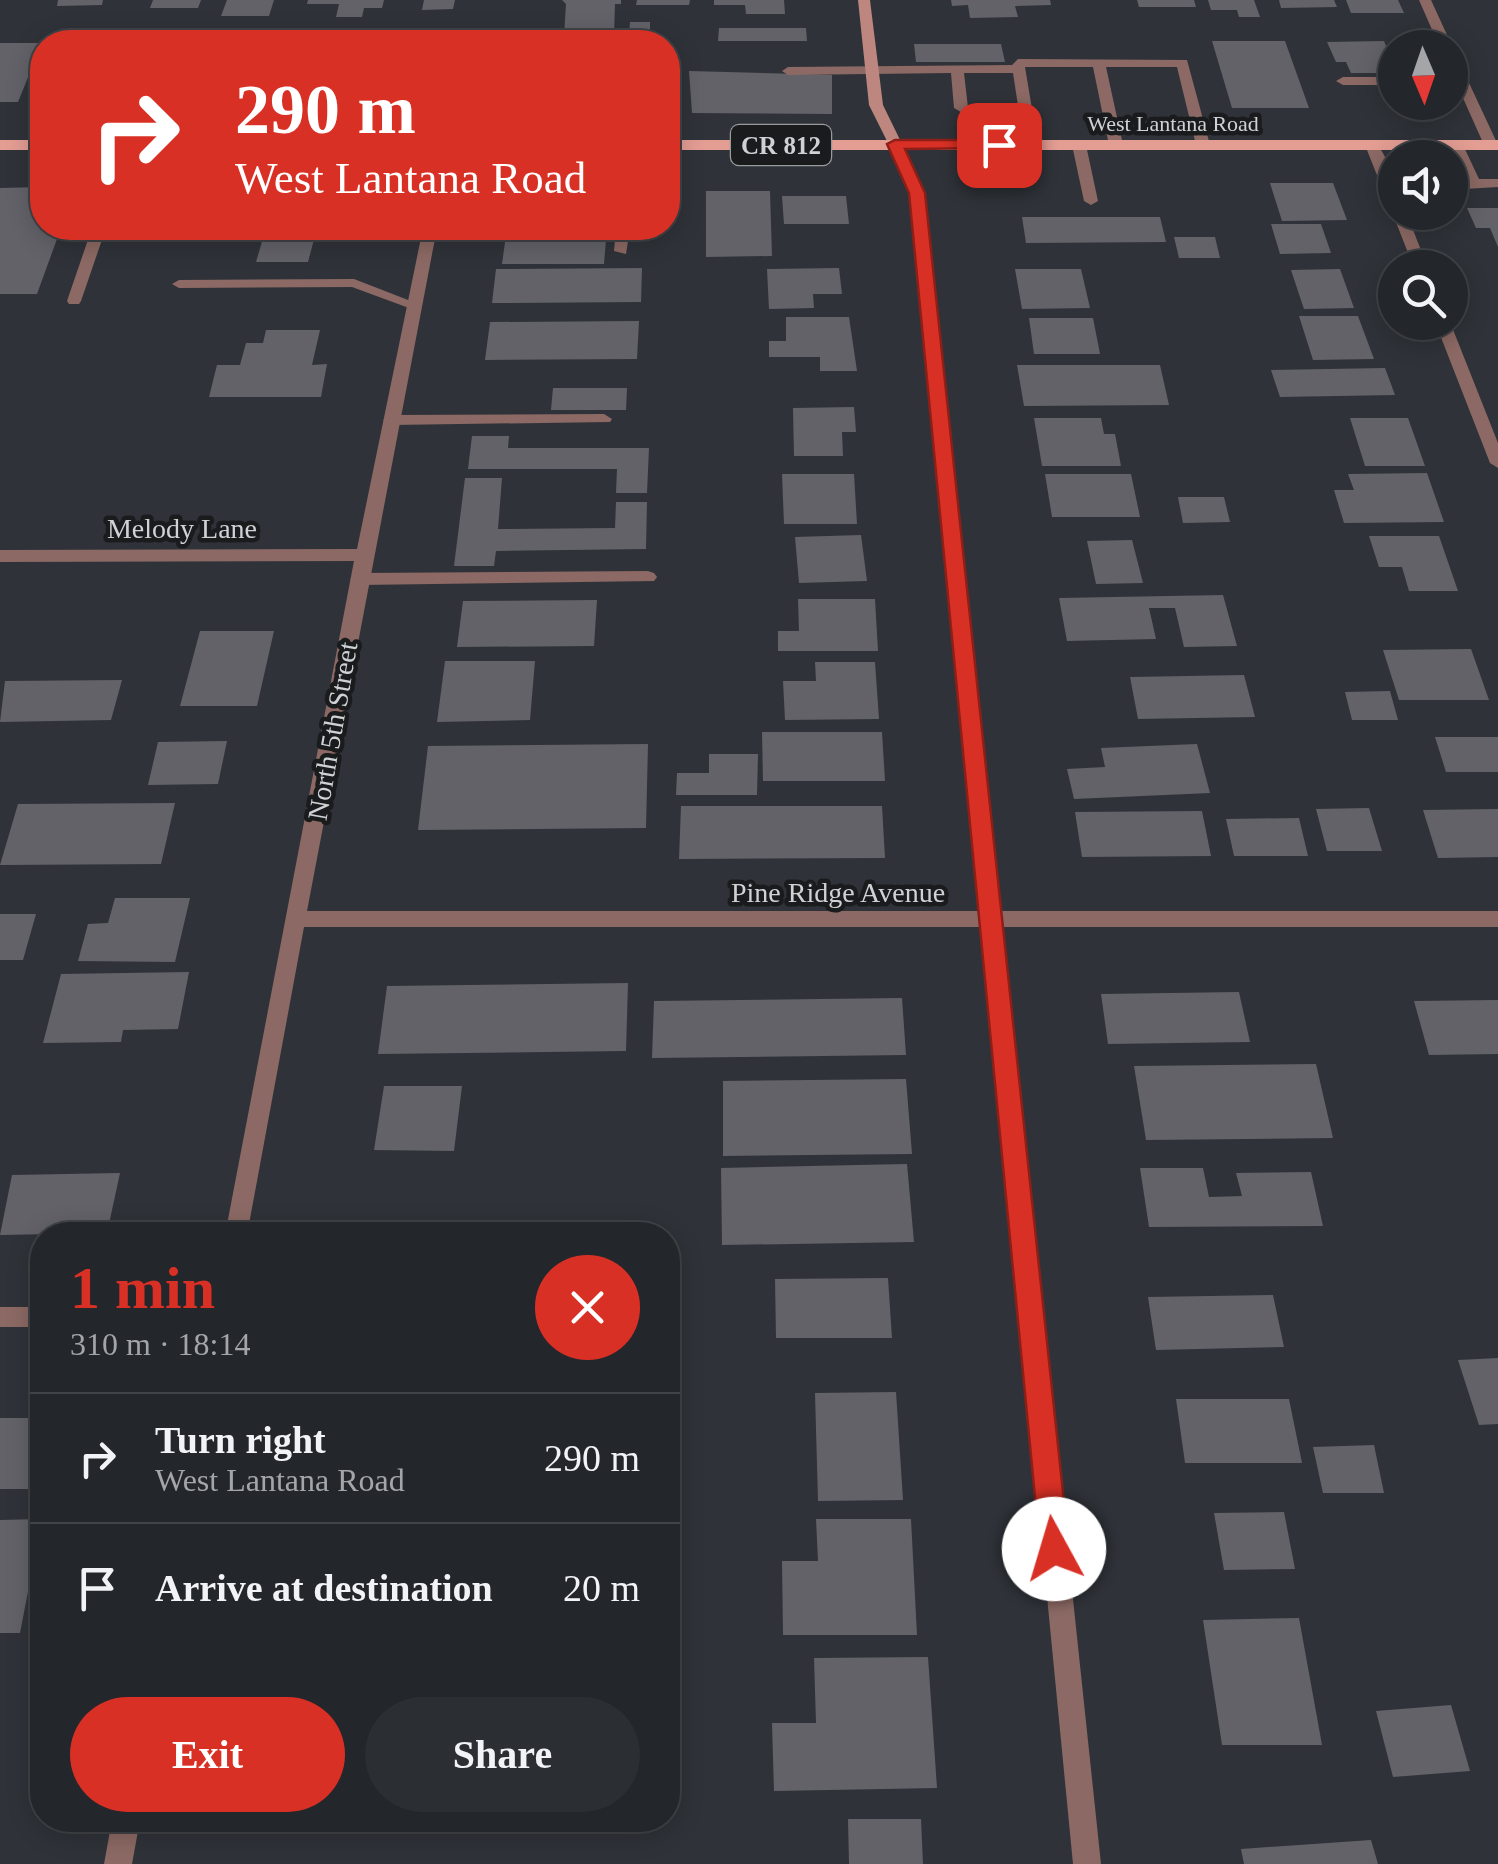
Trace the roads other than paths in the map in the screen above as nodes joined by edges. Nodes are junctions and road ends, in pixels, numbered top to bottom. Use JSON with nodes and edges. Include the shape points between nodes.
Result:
{"nodes":[{"id":1,"x":864,"y":0,"type":"edge"},
{"id":2,"x":1426,"y":0,"type":"edge"},
{"id":3,"x":1439,"y":30,"type":"edge"},
{"id":4,"x":1099,"y":63,"type":"junction"},
{"id":5,"x":872,"y":70,"type":"junction"},
{"id":6,"x":957,"y":70,"type":"junction"},
{"id":7,"x":1019,"y":70,"type":"junction"},
{"id":8,"x":788,"y":71,"type":"dead end"},
{"id":9,"x":1342,"y":81,"type":"dead end"},
{"id":10,"x":1378,"y":81,"type":"edge"},
{"id":11,"x":1468,"y":101,"type":"edge"},
{"id":12,"x":961,"y":108,"type":"dead end"},
{"id":13,"x":895,"y":144,"type":"junction"},
{"id":14,"x":680,"y":145,"type":"edge"},
{"id":15,"x":1032,"y":145,"type":"junction"},
{"id":16,"x":1079,"y":145,"type":"junction"},
{"id":17,"x":1116,"y":145,"type":"junction"},
{"id":18,"x":1372,"y":145,"type":"junction"},
{"id":19,"x":1378,"y":145,"type":"edge"},
{"id":20,"x":1468,"y":145,"type":"edge"},
{"id":21,"x":1494,"y":145,"type":"edge"},
{"id":22,"x":0,"y":146,"type":"edge"},
{"id":23,"x":30,"y":146,"type":"edge"},
{"id":24,"x":1203,"y":146,"type":"junction"},
{"id":25,"x":1378,"y":159,"type":"edge"},
{"id":26,"x":1468,"y":170,"type":"edge"},
{"id":27,"x":1474,"y":183,"type":"junction"},
{"id":28,"x":1498,"y":183,"type":"edge"},
{"id":29,"x":1468,"y":184,"type":"edge"},
{"id":30,"x":1091,"y":201,"type":"dead end"},
{"id":31,"x":95,"y":240,"type":"edge"},
{"id":32,"x":428,"y":240,"type":"edge"},
{"id":33,"x":622,"y":240,"type":"edge"},
{"id":34,"x":621,"y":251,"type":"dead end"},
{"id":35,"x":179,"y":284,"type":"dead end"},
{"id":36,"x":74,"y":302,"type":"dead end"},
{"id":37,"x":414,"y":305,"type":"junction"},
{"id":38,"x":1449,"y":340,"type":"edge"},
{"id":39,"x":604,"y":418,"type":"dead end"},
{"id":40,"x":391,"y":420,"type":"junction"},
{"id":41,"x":1498,"y":463,"type":"edge"},
{"id":42,"x":364,"y":554,"type":"junction"},
{"id":43,"x":0,"y":556,"type":"edge"},
{"id":44,"x":648,"y":576,"type":"dead end"},
{"id":45,"x":359,"y":579,"type":"junction"},
{"id":46,"x":297,"y":919,"type":"junction"},
{"id":47,"x":990,"y":919,"type":"junction"},
{"id":48,"x":1498,"y":919,"type":"edge"},
{"id":49,"x":239,"y":1222,"type":"edge"},
{"id":50,"x":0,"y":1317,"type":"edge"},
{"id":51,"x":30,"y":1317,"type":"edge"},
{"id":52,"x":124,"y":1832,"type":"edge"},
{"id":53,"x":118,"y":1864,"type":"edge"},
{"id":54,"x":1087,"y":1864,"type":"edge"}],
"edges":[{"from":1,"to":5,"type":"street"},
{"from":2,"to":3,"type":"street"},
{"from":4,"to":7,"type":"street","via":[[1018,62]]},
{"from":4,"to":17,"type":"street"},
{"from":4,"to":24,"type":"street","via":[[1182,63]]},
{"from":5,"to":6,"type":"street"},
{"from":5,"to":8,"type":"street"},
{"from":5,"to":13,"type":"street","via":[[876,105]]},
{"from":6,"to":7,"type":"street"},
{"from":6,"to":12,"type":"street"},
{"from":7,"to":15,"type":"street"},
{"from":9,"to":10,"type":"street"},
{"from":11,"to":21,"type":"street"},
{"from":13,"to":14,"type":"main road","name":"West Lantana Road","number":"CR 812"},
{"from":13,"to":15,"type":"main road","name":"West Lantana Road","number":"CR 812"},
{"from":13,"to":47,"type":"street","via":[[917,193]]},
{"from":15,"to":16,"type":"main road","name":"West Lantana Road","number":"CR 812"},
{"from":16,"to":17,"type":"main road","name":"West Lantana Road","number":"CR 812"},
{"from":16,"to":30,"type":"street"},
{"from":17,"to":24,"type":"main road","name":"West Lantana Road","number":"CR 812"},
{"from":18,"to":19,"type":"main road","name":"West Lantana Road","number":"CR 812"},
{"from":18,"to":24,"type":"main road","name":"West Lantana Road","number":"CR 812"},
{"from":18,"to":25,"type":"street"},
{"from":20,"to":21,"type":"main road","name":"West Lantana Road","number":"CR 812"},
{"from":22,"to":23,"type":"main road"},
{"from":26,"to":27,"type":"street"},
{"from":27,"to":28,"type":"street"},
{"from":27,"to":29,"type":"street"},
{"from":31,"to":36,"type":"street"},
{"from":32,"to":37,"type":"street","name":"North 5th Street"},
{"from":33,"to":34,"type":"street"},
{"from":35,"to":37,"type":"street","via":[[354,283]]},
{"from":37,"to":40,"type":"street","name":"North 5th Street"},
{"from":38,"to":41,"type":"street"},
{"from":39,"to":40,"type":"street"},
{"from":40,"to":42,"type":"street","name":"North 5th Street"},
{"from":42,"to":43,"type":"street","name":"Melody Lane"},
{"from":42,"to":45,"type":"street","name":"North 5th Street"},
{"from":44,"to":45,"type":"street"},
{"from":45,"to":46,"type":"street","name":"North 5th Street"},
{"from":46,"to":47,"type":"street","name":"Pine Ridge Avenue"},
{"from":46,"to":49,"type":"street","name":"North 5th Street"},
{"from":47,"to":48,"type":"street","name":"Pine Ridge Avenue"},
{"from":47,"to":54,"type":"street"},
{"from":50,"to":51,"type":"street"},
{"from":52,"to":53,"type":"street"}]}
